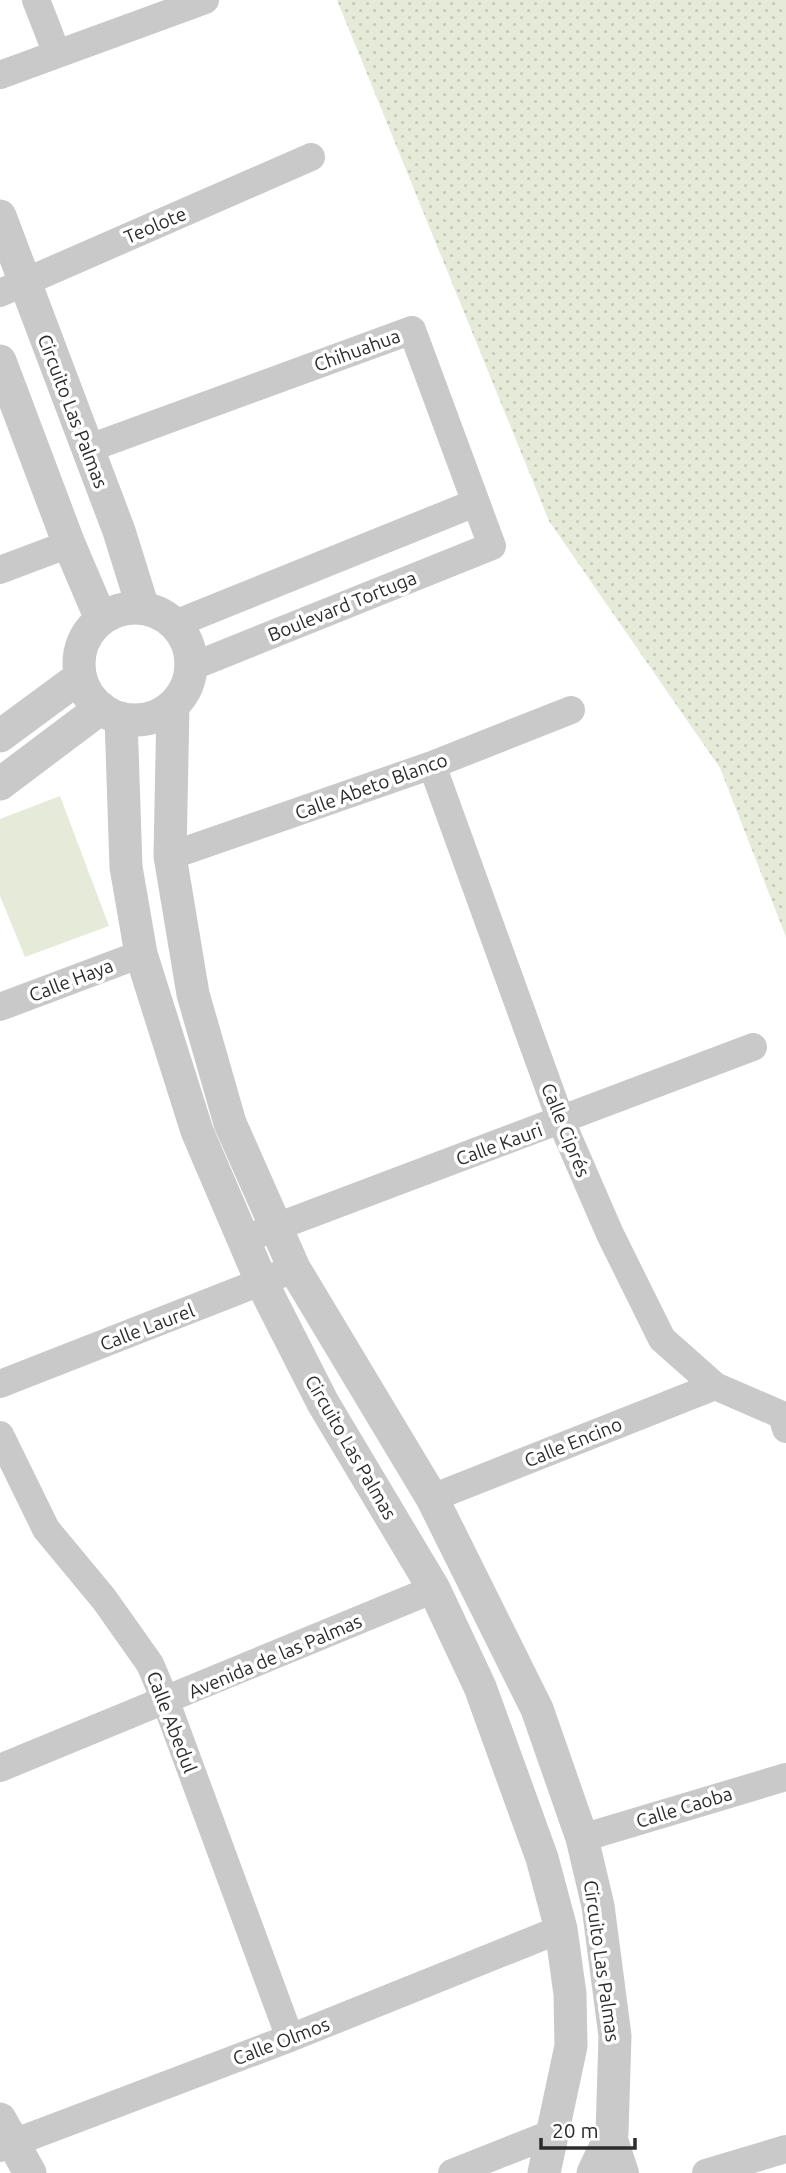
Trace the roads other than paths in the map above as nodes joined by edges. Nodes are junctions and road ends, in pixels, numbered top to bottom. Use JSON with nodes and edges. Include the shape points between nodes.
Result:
{"nodes":[{"id":1,"x":36,"y":0,"type":"edge"},
{"id":2,"x":205,"y":0,"type":"edge"},
{"id":3,"x":57,"y":54,"type":"junction"},
{"id":4,"x":0,"y":75,"type":"edge"},
{"id":5,"x":311,"y":157,"type":"dead end"},
{"id":6,"x":0,"y":216,"type":"edge"},
{"id":7,"x":12,"y":287,"type":"edge"},
{"id":8,"x":0,"y":361,"type":"edge"},
{"id":9,"x":86,"y":449,"type":"junction"},
{"id":10,"x":475,"y":503,"type":"junction"},
{"id":11,"x":69,"y":544,"type":"junction"},
{"id":12,"x":492,"y":546,"type":"joint"},
{"id":13,"x":0,"y":570,"type":"edge"},
{"id":14,"x":143,"y":608,"type":"junction"},
{"id":15,"x":102,"y":619,"type":"junction"},
{"id":16,"x":175,"y":624,"type":"junction"},
{"id":17,"x":191,"y":667,"type":"junction"},
{"id":18,"x":80,"y":677,"type":"junction"},
{"id":19,"x":173,"y":706,"type":"junction"},
{"id":20,"x":571,"y":710,"type":"dead end"},
{"id":21,"x":111,"y":713,"type":"junction"},
{"id":22,"x":0,"y":736,"type":"edge"},
{"id":23,"x":432,"y":765,"type":"junction"},
{"id":24,"x":0,"y":785,"type":"edge"},
{"id":25,"x":170,"y":856,"type":"junction"},
{"id":26,"x":141,"y":954,"type":"junction"},
{"id":27,"x":0,"y":1007,"type":"edge"},
{"id":28,"x":753,"y":1047,"type":"dead end"},
{"id":29,"x":561,"y":1121,"type":"junction"},
{"id":30,"x":276,"y":1227,"type":"junction"},
{"id":31,"x":244,"y":1240,"type":"junction"},
{"id":32,"x":294,"y":1268,"type":"junction"},
{"id":33,"x":262,"y":1283,"type":"junction"},
{"id":34,"x":0,"y":1384,"type":"edge"},
{"id":35,"x":715,"y":1386,"type":"junction"},
{"id":36,"x":785,"y":1419,"type":"edge"},
{"id":37,"x":0,"y":1435,"type":"edge"},
{"id":38,"x":432,"y":1498,"type":"junction"},
{"id":39,"x":434,"y":1589,"type":"junction"},
{"id":40,"x":166,"y":1702,"type":"junction"},
{"id":41,"x":0,"y":1768,"type":"edge"},
{"id":42,"x":786,"y":1777,"type":"edge"},
{"id":43,"x":582,"y":1838,"type":"junction"},
{"id":44,"x":561,"y":1929,"type":"junction"},
{"id":45,"x":615,"y":2036,"type":"junction"},
{"id":46,"x":290,"y":2038,"type":"junction"},
{"id":47,"x":571,"y":2046,"type":"junction"},
{"id":48,"x":553,"y":2133,"type":"junction"},
{"id":49,"x":612,"y":2133,"type":"junction"},
{"id":50,"x":4,"y":2136,"type":"edge"},
{"id":51,"x":786,"y":2149,"type":"edge"},
{"id":52,"x":30,"y":2173,"type":"edge"},
{"id":53,"x":452,"y":2173,"type":"edge"},
{"id":54,"x":544,"y":2173,"type":"edge"},
{"id":55,"x":593,"y":2173,"type":"edge"},
{"id":56,"x":625,"y":2173,"type":"edge"},
{"id":57,"x":706,"y":2173,"type":"edge"}],
"edges":[{"from":1,"to":3,"type":"street"},
{"from":2,"to":3,"type":"street"},
{"from":3,"to":4,"type":"street"},
{"from":5,"to":7,"type":"street","name":"Teolote"},
{"from":6,"to":7,"type":"street","name":"Circuito Las Palmas"},
{"from":7,"to":9,"type":"street","name":"Circuito Las Palmas"},
{"from":8,"to":11,"type":"street"},
{"from":9,"to":10,"type":"street","name":"Chihuahua","via":[[412,330]]},
{"from":9,"to":14,"type":"street","name":"Circuito Las Palmas"},
{"from":10,"to":12,"type":"street","name":"Chihuahua"},
{"from":10,"to":16,"type":"street"},
{"from":11,"to":13,"type":"street"},
{"from":11,"to":15,"type":"street"},
{"from":12,"to":17,"type":"street","name":"Boulevard Tortuga"},
{"from":14,"to":15,"type":"street","via":[[128,608]]},
{"from":14,"to":16,"type":"street"},
{"from":15,"to":18,"type":"street","via":[[82,645]]},
{"from":16,"to":17,"type":"street","via":[[185,637]]},
{"from":17,"to":19,"type":"street","via":[[189,681]]},
{"from":18,"to":21,"type":"street","via":[[88,695]]},
{"from":18,"to":22,"type":"street"},
{"from":19,"to":21,"type":"street","via":[[139,720]]},
{"from":19,"to":25,"type":"street","name":"Circuito Las Palmas"},
{"from":20,"to":23,"type":"street","name":"Calle Abeto Blanco"},
{"from":21,"to":24,"type":"street"},
{"from":21,"to":26,"type":"street","name":"Circuito Las Palmas","via":[[126,867]]},
{"from":23,"to":25,"type":"street","name":"Calle Abeto Blanco"},
{"from":23,"to":29,"type":"street","name":"Calle Ciprés"},
{"from":25,"to":30,"type":"street","name":"Circuito Las Palmas","via":[[193,994],[230,1123]]},
{"from":26,"to":27,"type":"street","name":"Calle Haya"},
{"from":26,"to":31,"type":"street","name":"Circuito Las Palmas","via":[[197,1131]]},
{"from":28,"to":29,"type":"street","name":"Calle Kauri"},
{"from":29,"to":30,"type":"street","name":"Calle Kauri"},
{"from":29,"to":35,"type":"street","name":"Calle Ciprés","via":[[662,1339]]},
{"from":30,"to":31,"type":"street","name":"Calle Kauri"},
{"from":30,"to":32,"type":"street","name":"Circuito Las Palmas"},
{"from":31,"to":33,"type":"street","name":"Circuito Las Palmas"},
{"from":32,"to":33,"type":"street","name":"Calle Laurel"},
{"from":32,"to":38,"type":"street","name":"Circuito Las Palmas"},
{"from":33,"to":34,"type":"street","name":"Calle Laurel"},
{"from":33,"to":39,"type":"street","name":"Circuito Las Palmas","via":[[323,1403]]},
{"from":35,"to":36,"type":"street","name":"Calle Ciprés"},
{"from":35,"to":38,"type":"street","name":"Calle Encino"},
{"from":37,"to":40,"type":"street","name":"Calle Abedul","via":[[46,1529],[150,1664]]},
{"from":38,"to":43,"type":"street","name":"Circuito Las Palmas","via":[[537,1709]]},
{"from":39,"to":40,"type":"street","name":"Avenida de las Palmas"},
{"from":39,"to":44,"type":"street","name":"Circuito Las Palmas","via":[[480,1688],[542,1858]]},
{"from":40,"to":41,"type":"street","name":"Avenida de las Palmas"},
{"from":40,"to":46,"type":"street","name":"Calle Abedul"},
{"from":42,"to":43,"type":"street","name":"Calle Caoba"},
{"from":43,"to":45,"type":"street","name":"Circuito Las Palmas","via":[[598,1906]]},
{"from":44,"to":46,"type":"street","name":"Calle Olmos"},
{"from":44,"to":47,"type":"street","name":"Circuito Las Palmas"},
{"from":45,"to":47,"type":"street"},
{"from":45,"to":49,"type":"street","name":"Circuito Las Palmas"},
{"from":46,"to":50,"type":"street","name":"Calle Olmos"},
{"from":47,"to":48,"type":"street","name":"Circuito Las Palmas"},
{"from":48,"to":53,"type":"street"},
{"from":48,"to":54,"type":"street","name":"Circuito Las Palmas"},
{"from":49,"to":55,"type":"street","name":"Circuito Las Palmas"},
{"from":49,"to":56,"type":"street","name":"Circuito Las Palmas"},
{"from":50,"to":52,"type":"street"},
{"from":51,"to":57,"type":"street"}]}
